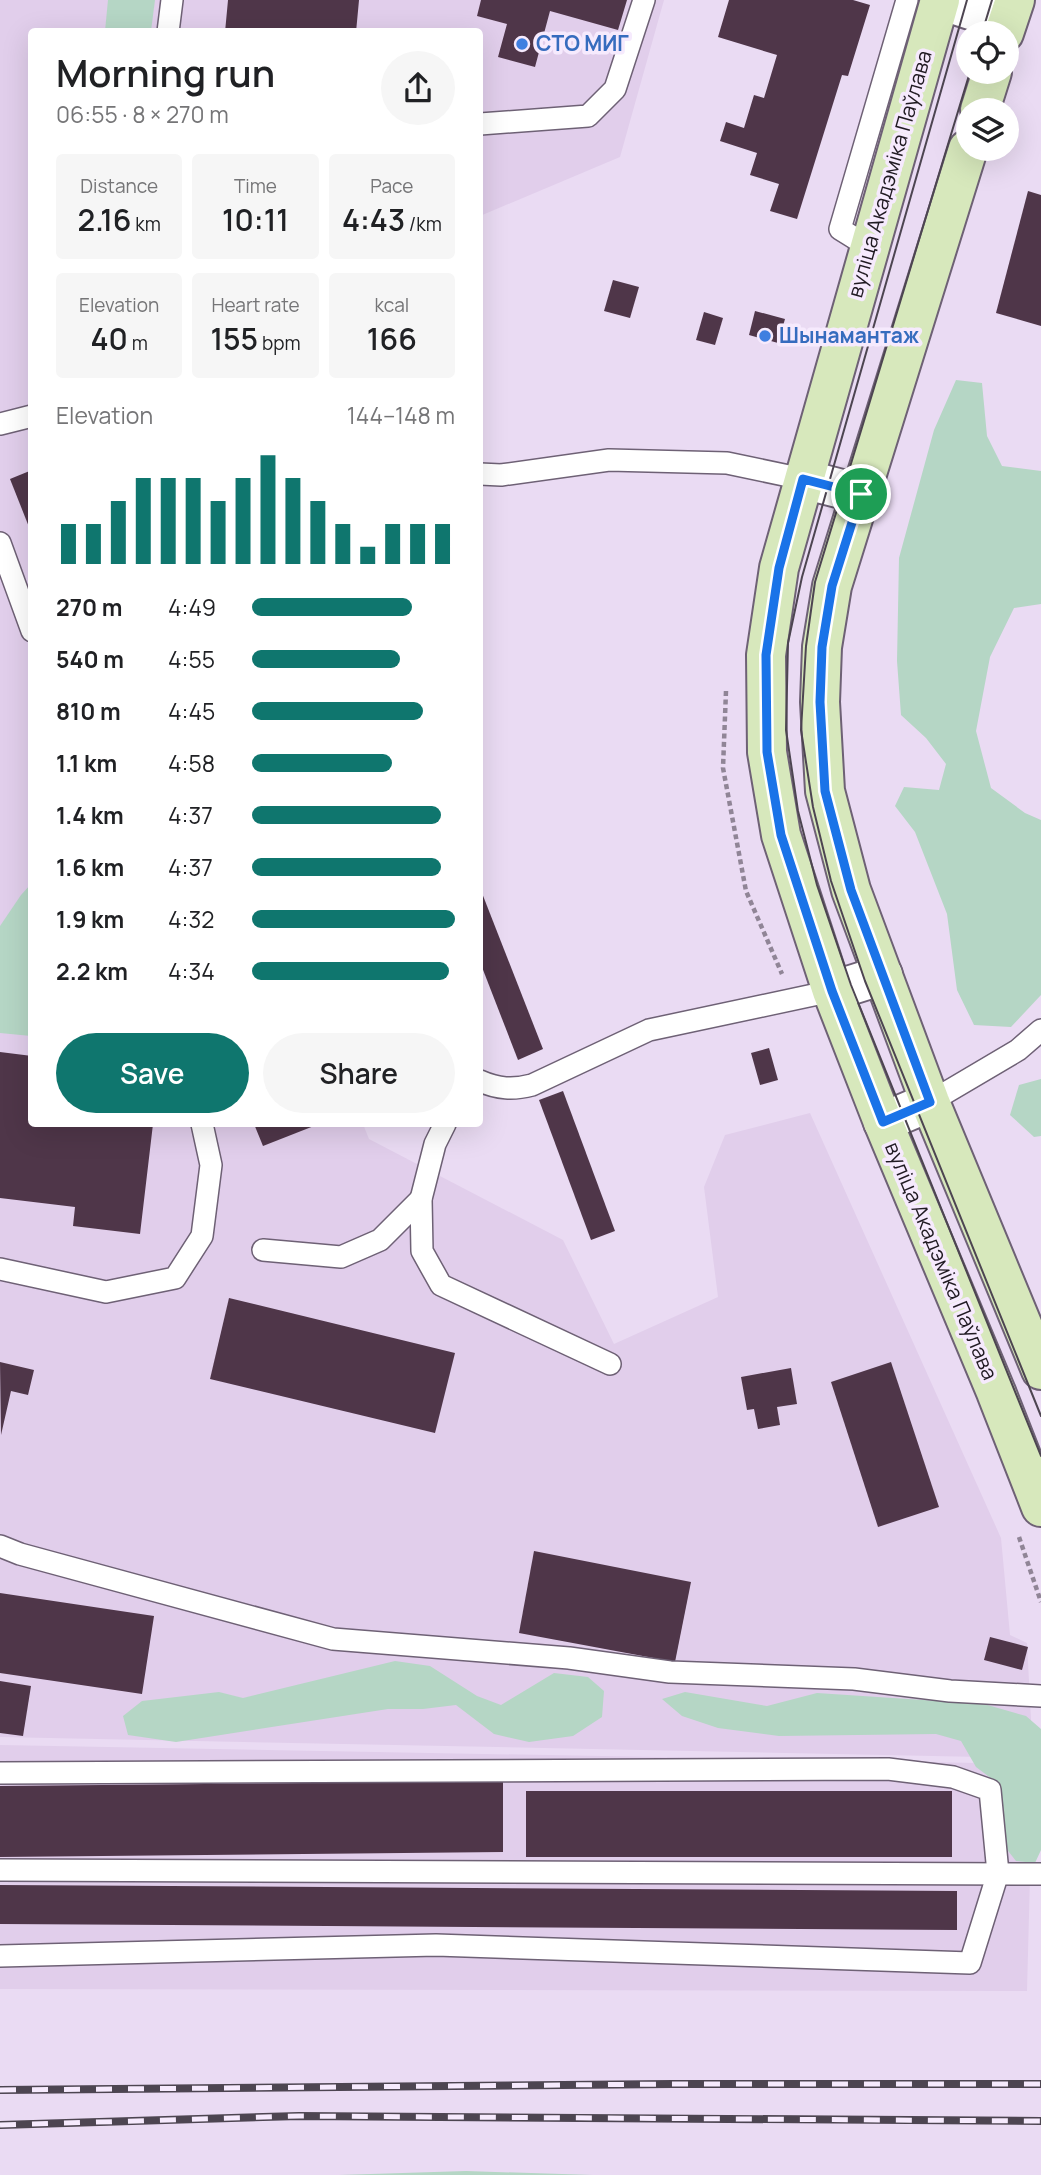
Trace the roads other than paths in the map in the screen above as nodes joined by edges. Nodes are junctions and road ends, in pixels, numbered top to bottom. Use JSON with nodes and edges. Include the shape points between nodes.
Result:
{"nodes":[{"id":1,"x":172,"y":0,"type":"edge"},
{"id":2,"x":644,"y":0,"type":"edge"},
{"id":3,"x":906,"y":0,"type":"edge"},
{"id":4,"x":940,"y":0,"type":"edge"},
{"id":5,"x":1009,"y":18,"type":"edge"},
{"id":6,"x":168,"y":28,"type":"edge"},
{"id":7,"x":483,"y":124,"type":"edge"},
{"id":8,"x":964,"y":161,"type":"edge"},
{"id":9,"x":869,"y":247,"type":"junction"},
{"id":10,"x":28,"y":417,"type":"edge"},
{"id":11,"x":0,"y":424,"type":"edge"},
{"id":12,"x":483,"y":474,"type":"edge"},
{"id":13,"x":803,"y":479,"type":"junction"},
{"id":14,"x":861,"y":494,"type":"junction"},
{"id":15,"x":0,"y":543,"type":"edge"},
{"id":16,"x":28,"y":620,"type":"edge"},
{"id":17,"x":883,"y":975,"type":"junction"},
{"id":18,"x":832,"y":991,"type":"junction"},
{"id":19,"x":1041,"y":1030,"type":"edge"},
{"id":20,"x":483,"y":1087,"type":"edge"},
{"id":21,"x":930,"y":1102,"type":"junction"},
{"id":22,"x":883,"y":1122,"type":"junction"},
{"id":23,"x":203,"y":1127,"type":"edge"},
{"id":24,"x":444,"y":1127,"type":"edge"},
{"id":25,"x":421,"y":1199,"type":"junction"},
{"id":26,"x":262,"y":1250,"type":"dead end"},
{"id":27,"x":0,"y":1269,"type":"edge"},
{"id":28,"x":610,"y":1364,"type":"dead end"},
{"id":29,"x":1041,"y":1370,"type":"edge"},
{"id":30,"x":1041,"y":1507,"type":"edge"},
{"id":31,"x":0,"y":1546,"type":"edge"},
{"id":32,"x":1041,"y":1696,"type":"edge"},
{"id":33,"x":0,"y":1773,"type":"edge"},
{"id":34,"x":0,"y":1870,"type":"edge"},
{"id":35,"x":998,"y":1873,"type":"junction"},
{"id":36,"x":1041,"y":1874,"type":"edge"},
{"id":37,"x":0,"y":1956,"type":"edge"}],
"edges":[{"from":1,"to":6,"type":"lane"},
{"from":2,"to":7,"type":"lane","via":[[615,89],[587,116]]},
{"from":3,"to":9,"type":"lane","via":[[841,229]]},
{"from":4,"to":5,"type":"street"},
{"from":4,"to":9,"type":"main road","name":"вуліца Акадэміка Паўлава"},
{"from":8,"to":14,"type":"main road"},
{"from":9,"to":13,"type":"main road","name":"вуліца Акадэміка Паўлава"},
{"from":10,"to":11,"type":"lane"},
{"from":12,"to":13,"type":"lane","via":[[609,460],[727,463]]},
{"from":13,"to":14,"type":"street"},
{"from":13,"to":18,"type":"main road","name":"вуліца Акадэміка Паўлава","via":[[779,568],[766,655],[767,752],[781,835]]},
{"from":14,"to":17,"type":"main road","via":[[832,586],[822,647],[820,702],[825,791],[851,890]]},
{"from":15,"to":16,"type":"lane"},
{"from":17,"to":18,"type":"street"},
{"from":17,"to":21,"type":"main road"},
{"from":18,"to":20,"type":"lane","via":[[649,1030],[532,1085],[513,1090]]},
{"from":18,"to":22,"type":"main road","name":"вуліца Акадэміка Паўлава"},
{"from":19,"to":21,"type":"lane","via":[[1018,1050]]},
{"from":21,"to":22,"type":"street"},
{"from":21,"to":29,"type":"main road"},
{"from":22,"to":30,"type":"main road","name":"вуліца Акадэміка Паўлава"},
{"from":23,"to":27,"type":"lane","via":[[211,1165],[202,1236],[175,1278],[106,1292]]},
{"from":24,"to":25,"type":"lane"},
{"from":25,"to":26,"type":"lane","via":[[380,1240],[341,1257]]},
{"from":25,"to":28,"type":"lane","via":[[422,1251],[441,1285]]},
{"from":31,"to":32,"type":"lane","via":[[333,1639],[569,1658],[670,1672],[854,1679]]},
{"from":33,"to":35,"type":"lane","via":[[888,1769],[953,1777],[990,1790]]},
{"from":34,"to":35,"type":"lane"},
{"from":35,"to":36,"type":"lane"},
{"from":35,"to":37,"type":"lane","via":[[970,1963],[436,1945]]}]}
